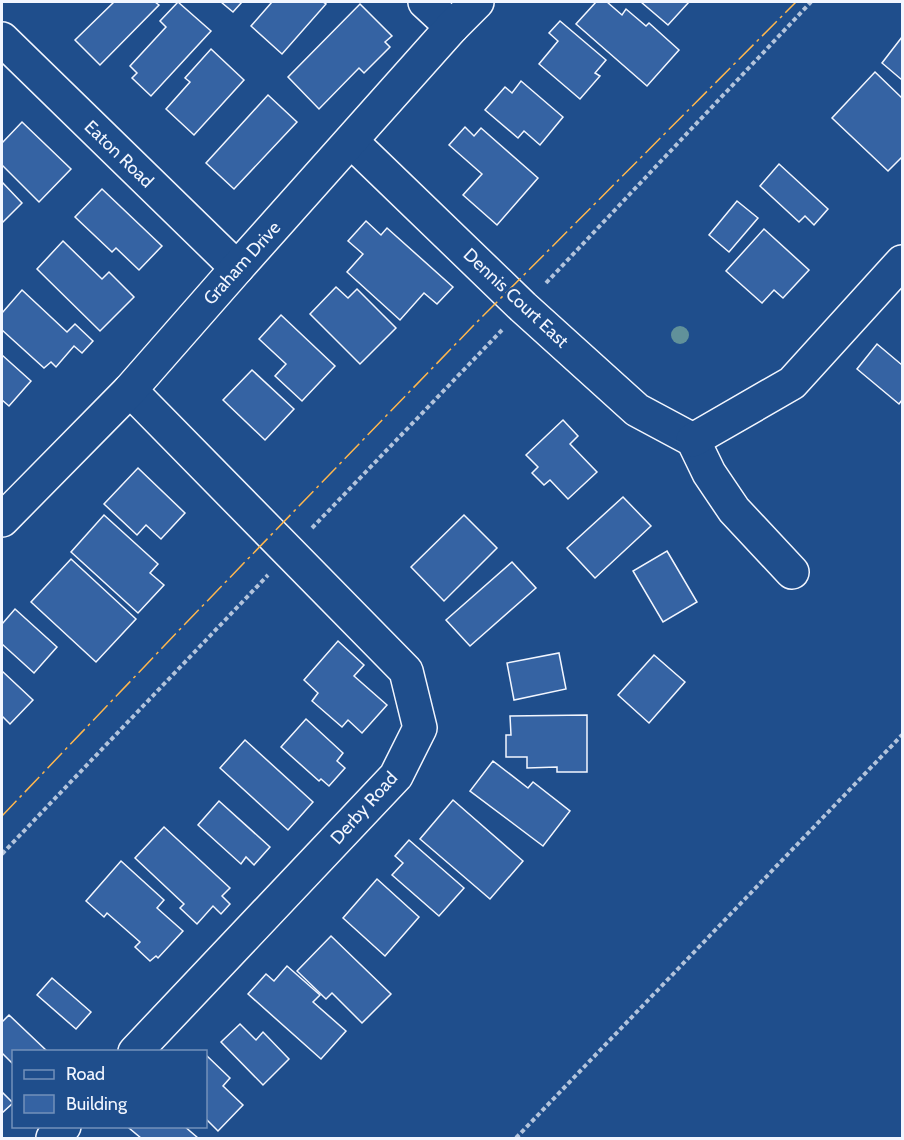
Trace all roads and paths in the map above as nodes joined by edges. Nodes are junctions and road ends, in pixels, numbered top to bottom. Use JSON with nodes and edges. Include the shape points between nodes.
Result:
{"nodes":[{"id":1,"x":425,"y":2,"type":"edge"},
{"id":2,"x":477,"y":2,"type":"edge"},
{"id":3,"x":811,"y":2,"type":"edge"},
{"id":4,"x":452,"y":27,"type":"junction"},
{"id":5,"x":4,"y":48,"type":"edge"},
{"id":6,"x":351,"y":141,"type":"junction"},
{"id":7,"x":903,"y":262,"type":"edge"},
{"id":8,"x":237,"y":268,"type":"junction"},
{"id":9,"x":524,"y":308,"type":"junction"},
{"id":10,"x":130,"y":390,"type":"junction"},
{"id":11,"x":693,"y":440,"type":"junction"},
{"id":12,"x":2,"y":520,"type":"edge"},
{"id":13,"x":290,"y":552,"type":"junction"},
{"id":14,"x":792,"y":572,"type":"dead end"},
{"id":15,"x":903,"y":735,"type":"edge"},
{"id":16,"x":2,"y":854,"type":"edge"},
{"id":17,"x":137,"y":1050,"type":"edge"},
{"id":18,"x":516,"y":1138,"type":"edge"}],
"edges":[{"from":1,"to":4,"type":"street"},
{"from":2,"to":4,"type":"street","name":"Graham Drive"},
{"from":3,"to":9,"type":"path"},
{"from":4,"to":6,"type":"street","name":"Graham Drive"},
{"from":5,"to":8,"type":"street","name":"Eaton Road"},
{"from":6,"to":8,"type":"street","name":"Graham Drive"},
{"from":6,"to":9,"type":"street","name":"Dennis Court East"},
{"from":7,"to":11,"type":"street","via":[[792,383]]},
{"from":8,"to":10,"type":"street","name":"Graham Drive"},
{"from":9,"to":11,"type":"street","name":"Dennis Court East","via":[[638,410]]},
{"from":9,"to":13,"type":"path"},
{"from":10,"to":12,"type":"street","name":"Graham Drive"},
{"from":10,"to":13,"type":"street","name":"Derby Road"},
{"from":11,"to":14,"type":"street","via":[[734,510]]},
{"from":13,"to":16,"type":"path"},
{"from":13,"to":17,"type":"street","name":"Derby Road","via":[[406,671],[420,728],[396,776]]},
{"from":15,"to":18,"type":"path"}]}
